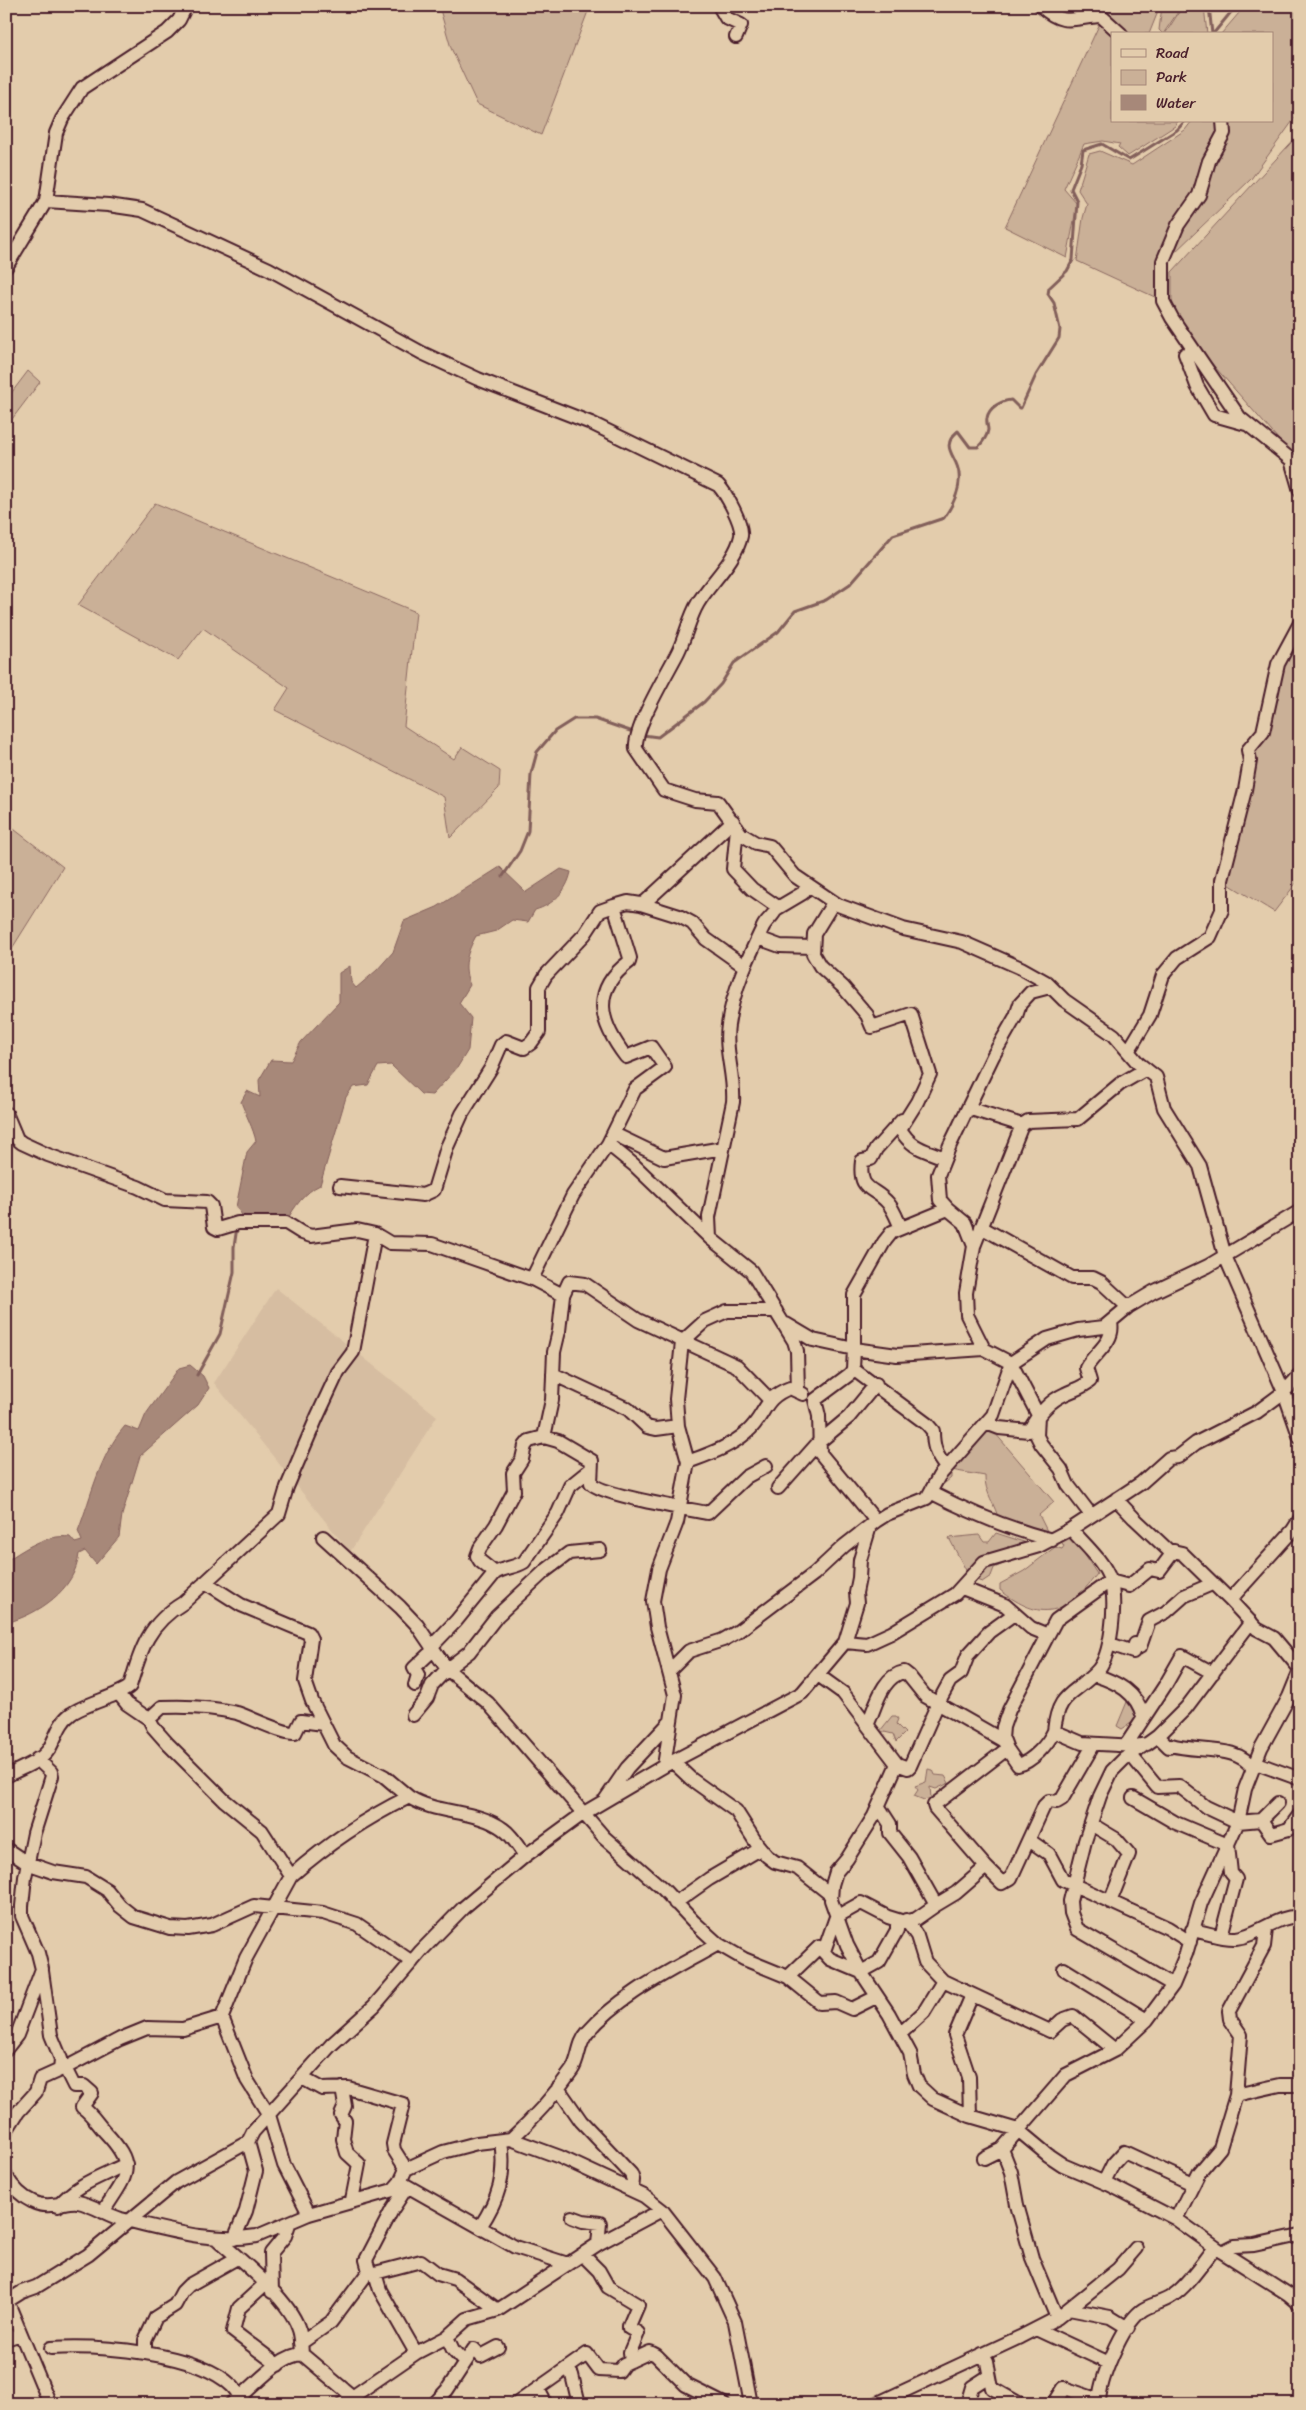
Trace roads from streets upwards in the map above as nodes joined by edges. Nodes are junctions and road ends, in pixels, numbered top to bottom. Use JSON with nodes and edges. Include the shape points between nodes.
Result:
{"nodes":[{"id":1,"x":186,"y":6,"type":"edge"},
{"id":2,"x":719,"y":6,"type":"edge"},
{"id":3,"x":1041,"y":6,"type":"edge"},
{"id":4,"x":1119,"y":32,"type":"edge"},
{"id":5,"x":736,"y":37,"type":"dead end"},
{"id":6,"x":1223,"y":122,"type":"edge"},
{"id":7,"x":46,"y":202,"type":"junction"},
{"id":8,"x":6,"y":268,"type":"edge"},
{"id":9,"x":1185,"y":354,"type":"dead end"},
{"id":10,"x":1249,"y":425,"type":"junction"},
{"id":11,"x":1295,"y":463,"type":"edge"},
{"id":12,"x":1300,"y":492,"type":"edge"},
{"id":13,"x":1300,"y":623,"type":"edge"},
{"id":14,"x":735,"y":824,"type":"junction"},
{"id":15,"x":807,"y":886,"type":"junction"},
{"id":16,"x":833,"y":902,"type":"junction"},
{"id":17,"x":643,"y":904,"type":"junction"},
{"id":18,"x":614,"y":906,"type":"junction"},
{"id":19,"x":776,"y":909,"type":"junction"},
{"id":20,"x":758,"y":938,"type":"junction"},
{"id":21,"x":812,"y":947,"type":"junction"},
{"id":22,"x":744,"y":966,"type":"junction"},
{"id":23,"x":1050,"y":987,"type":"junction"},
{"id":24,"x":1129,"y":1050,"type":"junction"},
{"id":25,"x":1146,"y":1069,"type":"junction"},
{"id":26,"x":917,"y":1102,"type":"junction"},
{"id":27,"x":968,"y":1108,"type":"junction"},
{"id":28,"x":6,"y":1113,"type":"edge"},
{"id":29,"x":1022,"y":1125,"type":"junction"},
{"id":30,"x":611,"y":1139,"type":"junction"},
{"id":31,"x":723,"y":1148,"type":"junction"},
{"id":32,"x":944,"y":1158,"type":"junction"},
{"id":33,"x":340,"y":1186,"type":"dead end"},
{"id":34,"x":948,"y":1209,"type":"junction"},
{"id":35,"x":1300,"y":1210,"type":"edge"},
{"id":36,"x":981,"y":1227,"type":"junction"},
{"id":37,"x":901,"y":1228,"type":"junction"},
{"id":38,"x":375,"y":1234,"type":"junction"},
{"id":39,"x":710,"y":1238,"type":"junction"},
{"id":40,"x":974,"y":1246,"type":"junction"},
{"id":41,"x":1225,"y":1256,"type":"junction"},
{"id":42,"x":532,"y":1279,"type":"junction"},
{"id":43,"x":563,"y":1295,"type":"junction"},
{"id":44,"x":1128,"y":1307,"type":"junction"},
{"id":45,"x":776,"y":1311,"type":"junction"},
{"id":46,"x":784,"y":1323,"type":"junction"},
{"id":47,"x":1111,"y":1323,"type":"junction"},
{"id":48,"x":682,"y":1342,"type":"junction"},
{"id":49,"x":854,"y":1349,"type":"junction"},
{"id":50,"x":984,"y":1349,"type":"junction"},
{"id":51,"x":1011,"y":1363,"type":"junction"},
{"id":52,"x":853,"y":1369,"type":"junction"},
{"id":53,"x":553,"y":1374,"type":"junction"},
{"id":54,"x":1300,"y":1375,"type":"edge"},
{"id":55,"x":876,"y":1384,"type":"junction"},
{"id":56,"x":798,"y":1392,"type":"junction"},
{"id":57,"x":1284,"y":1394,"type":"junction"},
{"id":58,"x":770,"y":1400,"type":"junction"},
{"id":59,"x":815,"y":1400,"type":"junction"},
{"id":60,"x":1038,"y":1415,"type":"junction"},
{"id":61,"x":986,"y":1423,"type":"junction"},
{"id":62,"x":1300,"y":1424,"type":"edge"},
{"id":63,"x":678,"y":1426,"type":"junction"},
{"id":64,"x":544,"y":1437,"type":"junction"},
{"id":65,"x":1300,"y":1438,"type":"edge"},
{"id":66,"x":818,"y":1444,"type":"junction"},
{"id":67,"x":688,"y":1462,"type":"junction"},
{"id":68,"x":766,"y":1466,"type":"dead end"},
{"id":69,"x":946,"y":1467,"type":"junction"},
{"id":70,"x":591,"y":1469,"type":"junction"},
{"id":71,"x":778,"y":1488,"type":"dead end"},
{"id":72,"x":932,"y":1492,"type":"junction"},
{"id":73,"x":1116,"y":1499,"type":"junction"},
{"id":74,"x":679,"y":1507,"type":"junction"},
{"id":75,"x":1091,"y":1515,"type":"junction"},
{"id":76,"x":1300,"y":1519,"type":"edge"},
{"id":77,"x":873,"y":1524,"type":"junction"},
{"id":78,"x":1071,"y":1529,"type":"junction"},
{"id":79,"x":323,"y":1537,"type":"dead end"},
{"id":80,"x":1052,"y":1540,"type":"junction"},
{"id":81,"x":600,"y":1550,"type":"dead end"},
{"id":82,"x":1174,"y":1551,"type":"junction"},
{"id":83,"x":496,"y":1573,"type":"junction"},
{"id":84,"x":1110,"y":1581,"type":"junction"},
{"id":85,"x":205,"y":1582,"type":"junction"},
{"id":86,"x":1212,"y":1584,"type":"junction"},
{"id":87,"x":962,"y":1588,"type":"junction"},
{"id":88,"x":1230,"y":1600,"type":"junction"},
{"id":89,"x":1014,"y":1614,"type":"junction"},
{"id":90,"x":1251,"y":1622,"type":"junction"},
{"id":91,"x":1048,"y":1636,"type":"junction"},
{"id":92,"x":845,"y":1642,"type":"junction"},
{"id":93,"x":1110,"y":1644,"type":"junction"},
{"id":94,"x":432,"y":1646,"type":"junction"},
{"id":95,"x":447,"y":1669,"type":"junction"},
{"id":96,"x":1300,"y":1669,"type":"edge"},
{"id":97,"x":669,"y":1671,"type":"junction"},
{"id":98,"x":1213,"y":1673,"type":"junction"},
{"id":99,"x":1094,"y":1674,"type":"junction"},
{"id":100,"x":818,"y":1675,"type":"junction"},
{"id":101,"x":415,"y":1685,"type":"dead end"},
{"id":102,"x":119,"y":1694,"type":"junction"},
{"id":103,"x":938,"y":1703,"type":"junction"},
{"id":104,"x":413,"y":1715,"type":"dead end"},
{"id":105,"x":1144,"y":1717,"type":"junction"},
{"id":106,"x":149,"y":1719,"type":"junction"},
{"id":107,"x":670,"y":1722,"type":"junction"},
{"id":108,"x":868,"y":1723,"type":"junction"},
{"id":109,"x":323,"y":1724,"type":"junction"},
{"id":110,"x":1054,"y":1731,"type":"junction"},
{"id":111,"x":1158,"y":1736,"type":"junction"},
{"id":112,"x":1004,"y":1744,"type":"junction"},
{"id":113,"x":1094,"y":1744,"type":"junction"},
{"id":114,"x":1128,"y":1750,"type":"junction"},
{"id":115,"x":37,"y":1759,"type":"junction"},
{"id":116,"x":668,"y":1764,"type":"junction"},
{"id":117,"x":898,"y":1764,"type":"junction"},
{"id":118,"x":1254,"y":1766,"type":"junction"},
{"id":119,"x":6,"y":1776,"type":"edge"},
{"id":120,"x":1300,"y":1779,"type":"edge"},
{"id":121,"x":409,"y":1798,"type":"junction"},
{"id":122,"x":1133,"y":1798,"type":"dead end"},
{"id":123,"x":604,"y":1801,"type":"junction"},
{"id":124,"x":1278,"y":1803,"type":"dead end"},
{"id":125,"x":879,"y":1807,"type":"junction"},
{"id":126,"x":584,"y":1813,"type":"junction"},
{"id":127,"x":1300,"y":1814,"type":"edge"},
{"id":128,"x":1261,"y":1820,"type":"junction"},
{"id":129,"x":1238,"y":1822,"type":"junction"},
{"id":130,"x":1091,"y":1824,"type":"junction"},
{"id":131,"x":1029,"y":1840,"type":"junction"},
{"id":132,"x":1228,"y":1845,"type":"junction"},
{"id":133,"x":760,"y":1849,"type":"junction"},
{"id":134,"x":6,"y":1850,"type":"edge"},
{"id":135,"x":525,"y":1856,"type":"junction"},
{"id":136,"x":27,"y":1863,"type":"junction"},
{"id":137,"x":986,"y":1867,"type":"junction"},
{"id":138,"x":290,"y":1876,"type":"junction"},
{"id":139,"x":1074,"y":1885,"type":"junction"},
{"id":140,"x":831,"y":1895,"type":"junction"},
{"id":141,"x":1110,"y":1902,"type":"junction"},
{"id":142,"x":675,"y":1904,"type":"junction"},
{"id":143,"x":936,"y":1905,"type":"junction"},
{"id":144,"x":274,"y":1907,"type":"junction"},
{"id":145,"x":1299,"y":1915,"type":"edge"},
{"id":146,"x":836,"y":1917,"type":"junction"},
{"id":147,"x":905,"y":1921,"type":"junction"},
{"id":148,"x":1266,"y":1929,"type":"junction"},
{"id":149,"x":1191,"y":1936,"type":"junction"},
{"id":150,"x":1221,"y":1936,"type":"junction"},
{"id":151,"x":718,"y":1944,"type":"junction"},
{"id":152,"x":819,"y":1947,"type":"junction"},
{"id":153,"x":412,"y":1962,"type":"junction"},
{"id":154,"x":42,"y":1969,"type":"junction"},
{"id":155,"x":1064,"y":1969,"type":"dead end"},
{"id":156,"x":861,"y":1972,"type":"junction"},
{"id":157,"x":788,"y":1977,"type":"junction"},
{"id":158,"x":943,"y":1980,"type":"junction"},
{"id":159,"x":1173,"y":1985,"type":"junction"},
{"id":160,"x":972,"y":1994,"type":"junction"},
{"id":161,"x":876,"y":1997,"type":"junction"},
{"id":162,"x":222,"y":2017,"type":"junction"},
{"id":163,"x":1147,"y":2020,"type":"junction"},
{"id":164,"x":900,"y":2034,"type":"junction"},
{"id":165,"x":6,"y":2049,"type":"edge"},
{"id":166,"x":1115,"y":2050,"type":"junction"},
{"id":167,"x":63,"y":2069,"type":"junction"},
{"id":168,"x":302,"y":2078,"type":"junction"},
{"id":169,"x":1300,"y":2085,"type":"edge"},
{"id":170,"x":342,"y":2088,"type":"junction"},
{"id":171,"x":558,"y":2088,"type":"junction"},
{"id":172,"x":1236,"y":2095,"type":"junction"},
{"id":173,"x":269,"y":2115,"type":"junction"},
{"id":174,"x":970,"y":2116,"type":"junction"},
{"id":175,"x":1018,"y":2130,"type":"junction"},
{"id":176,"x":6,"y":2131,"type":"edge"},
{"id":177,"x":506,"y":2140,"type":"junction"},
{"id":178,"x":248,"y":2142,"type":"junction"},
{"id":179,"x":1002,"y":2148,"type":"junction"},
{"id":180,"x":984,"y":2158,"type":"dead end"},
{"id":181,"x":126,"y":2164,"type":"junction"},
{"id":182,"x":406,"y":2169,"type":"junction"},
{"id":183,"x":6,"y":2176,"type":"edge"},
{"id":184,"x":1104,"y":2182,"type":"junction"},
{"id":185,"x":1193,"y":2184,"type":"junction"},
{"id":186,"x":403,"y":2185,"type":"junction"},
{"id":187,"x":632,"y":2190,"type":"junction"},
{"id":188,"x":352,"y":2200,"type":"junction"},
{"id":189,"x":58,"y":2206,"type":"junction"},
{"id":190,"x":662,"y":2210,"type":"junction"},
{"id":191,"x":103,"y":2212,"type":"junction"},
{"id":192,"x":309,"y":2214,"type":"junction"},
{"id":193,"x":572,"y":2218,"type":"dead end"},
{"id":194,"x":1176,"y":2219,"type":"junction"},
{"id":195,"x":130,"y":2220,"type":"junction"},
{"id":196,"x":289,"y":2224,"type":"junction"},
{"id":197,"x":480,"y":2227,"type":"junction"},
{"id":198,"x":1300,"y":2235,"type":"edge"},
{"id":199,"x":216,"y":2238,"type":"junction"},
{"id":200,"x":234,"y":2239,"type":"junction"},
{"id":201,"x":598,"y":2244,"type":"junction"},
{"id":202,"x":1136,"y":2248,"type":"dead end"},
{"id":203,"x":1219,"y":2250,"type":"junction"},
{"id":204,"x":583,"y":2255,"type":"junction"},
{"id":205,"x":238,"y":2258,"type":"junction"},
{"id":206,"x":568,"y":2264,"type":"junction"},
{"id":207,"x":372,"y":2272,"type":"junction"},
{"id":208,"x":268,"y":2288,"type":"junction"},
{"id":209,"x":7,"y":2300,"type":"edge"},
{"id":210,"x":1300,"y":2304,"type":"edge"},
{"id":211,"x":1069,"y":2309,"type":"junction"},
{"id":212,"x":498,"y":2310,"type":"junction"},
{"id":213,"x":1057,"y":2318,"type":"junction"},
{"id":214,"x":1128,"y":2328,"type":"junction"},
{"id":215,"x":1036,"y":2330,"type":"junction"},
{"id":216,"x":21,"y":2334,"type":"junction"},
{"id":217,"x":447,"y":2337,"type":"junction"},
{"id":218,"x":6,"y":2338,"type":"edge"},
{"id":219,"x":498,"y":2347,"type":"dead end"},
{"id":220,"x":51,"y":2348,"type":"dead end"},
{"id":221,"x":301,"y":2348,"type":"junction"},
{"id":222,"x":145,"y":2353,"type":"junction"},
{"id":223,"x":416,"y":2353,"type":"junction"},
{"id":224,"x":982,"y":2354,"type":"junction"},
{"id":225,"x":631,"y":2361,"type":"junction"},
{"id":226,"x":464,"y":2362,"type":"junction"},
{"id":227,"x":1110,"y":2363,"type":"junction"},
{"id":228,"x":278,"y":2365,"type":"junction"},
{"id":229,"x":567,"y":2368,"type":"junction"},
{"id":230,"x":989,"y":2376,"type":"junction"},
{"id":231,"x":538,"y":2389,"type":"junction"},
{"id":232,"x":348,"y":2401,"type":"edge"},
{"id":233,"x":239,"y":2402,"type":"edge"},
{"id":234,"x":1099,"y":2402,"type":"edge"},
{"id":235,"x":50,"y":2404,"type":"edge"},
{"id":236,"x":434,"y":2404,"type":"edge"},
{"id":237,"x":516,"y":2404,"type":"edge"},
{"id":238,"x":546,"y":2404,"type":"edge"},
{"id":239,"x":580,"y":2404,"type":"edge"},
{"id":240,"x":724,"y":2404,"type":"edge"},
{"id":241,"x":751,"y":2404,"type":"edge"},
{"id":242,"x":876,"y":2404,"type":"edge"},
{"id":243,"x":967,"y":2404,"type":"edge"},
{"id":244,"x":1020,"y":2404,"type":"edge"},
{"id":245,"x":1054,"y":2404,"type":"edge"}],
"edges":[{"from":1,"to":7,"type":"street","via":[[168,32],[82,88],[75,97],[56,133]]},
{"from":2,"to":5,"type":"street","via":[[726,18],[741,25]]},
{"from":3,"to":4,"type":"street","via":[[1065,20],[1101,16]]},
{"from":6,"to":10,"type":"street","via":[[1224,132],[1209,161],[1199,195],[1178,225],[1163,261],[1162,290],[1163,301],[1172,318],[1240,418]]},
{"from":7,"to":8,"type":"street"},
{"from":7,"to":14,"type":"street","via":[[142,210],[270,269],[422,353],[478,379],[591,423],[718,485],[738,519],[740,539],[691,616],[678,651],[643,720],[635,745],[664,790],[695,800],[718,802]]},
{"from":9,"to":10,"type":"street","via":[[1197,386],[1214,415]]},
{"from":10,"to":11,"type":"street"},
{"from":11,"to":12,"type":"street"},
{"from":13,"to":24,"type":"street","via":[[1278,664],[1263,732],[1248,750],[1250,761],[1245,790],[1222,880],[1222,910],[1210,937],[1177,958],[1163,975],[1150,1015]]},
{"from":14,"to":15,"type":"street","via":[[747,839],[770,846]]},
{"from":14,"to":17,"type":"street"},
{"from":14,"to":19,"type":"street","via":[[734,871]]},
{"from":15,"to":16,"type":"street"},
{"from":15,"to":19,"type":"street"},
{"from":16,"to":21,"type":"street","via":[[814,934]]},
{"from":16,"to":23,"type":"street","via":[[904,929],[962,942],[1021,968]]},
{"from":17,"to":18,"type":"street","via":[[628,902]]},
{"from":17,"to":22,"type":"street","via":[[692,923],[706,939]]},
{"from":18,"to":30,"type":"street","via":[[630,958],[613,976],[605,995],[605,1021],[610,1036],[626,1057],[652,1048],[665,1066],[635,1089]]},
{"from":18,"to":33,"type":"street","via":[[600,911],[586,934],[546,974],[539,987],[539,1032],[531,1043],[524,1048],[506,1040],[500,1045],[491,1068],[462,1114],[447,1147],[434,1190],[423,1195]]},
{"from":19,"to":20,"type":"street"},
{"from":20,"to":21,"type":"street","via":[[780,946]]},
{"from":20,"to":22,"type":"street"},
{"from":21,"to":26,"type":"street","via":[[820,966],[843,987],[872,1027],[911,1014],[930,1074]]},
{"from":22,"to":31,"type":"street","via":[[726,1040],[734,1084]]},
{"from":23,"to":24,"type":"street","via":[[1100,1023]]},
{"from":23,"to":27,"type":"street","via":[[1031,992],[1020,1004]]},
{"from":24,"to":25,"type":"street"},
{"from":25,"to":29,"type":"street","via":[[1120,1084],[1078,1119],[1028,1121]]},
{"from":25,"to":41,"type":"street","via":[[1156,1077],[1164,1108],[1200,1166]]},
{"from":26,"to":32,"type":"street","via":[[900,1128],[907,1141],[918,1149]]},
{"from":26,"to":37,"type":"street","via":[[876,1148],[871,1159],[862,1161],[863,1180],[868,1190],[887,1201]]},
{"from":27,"to":29,"type":"street"},
{"from":27,"to":32,"type":"street"},
{"from":28,"to":38,"type":"street","via":[[17,1139],[22,1143],[165,1200],[207,1202],[211,1206],[214,1227],[218,1229],[238,1223],[286,1224],[311,1236],[357,1230]]},
{"from":29,"to":36,"type":"street"},
{"from":30,"to":31,"type":"street","via":[[664,1158]]},
{"from":30,"to":39,"type":"street"},
{"from":30,"to":42,"type":"street","via":[[573,1195]]},
{"from":31,"to":39,"type":"street","via":[[709,1217]]},
{"from":32,"to":34,"type":"street","via":[[938,1175],[938,1190],[940,1200]]},
{"from":34,"to":37,"type":"street"},
{"from":34,"to":40,"type":"street","via":[[965,1223]]},
{"from":35,"to":41,"type":"street"},
{"from":36,"to":40,"type":"street"},
{"from":36,"to":44,"type":"street","via":[[1072,1278],[1093,1278]]},
{"from":37,"to":49,"type":"street","via":[[892,1232],[884,1242],[854,1295]]},
{"from":38,"to":42,"type":"street","via":[[390,1243],[432,1244],[450,1249]]},
{"from":38,"to":85,"type":"street","via":[[353,1352],[338,1372],[317,1417],[279,1514]]},
{"from":39,"to":45,"type":"street","via":[[752,1270]]},
{"from":40,"to":50,"type":"street","via":[[966,1293],[967,1314]]},
{"from":41,"to":44,"type":"street"},
{"from":41,"to":57,"type":"street"},
{"from":42,"to":43,"type":"street"},
{"from":43,"to":48,"type":"street","via":[[569,1282],[585,1284],[638,1320]]},
{"from":43,"to":53,"type":"street"},
{"from":44,"to":47,"type":"street"},
{"from":45,"to":46,"type":"street"},
{"from":45,"to":48,"type":"street","via":[[727,1311],[705,1321]]},
{"from":46,"to":49,"type":"street","via":[[813,1340]]},
{"from":46,"to":56,"type":"street","via":[[797,1351]]},
{"from":47,"to":51,"type":"street","via":[[1048,1339]]},
{"from":47,"to":60,"type":"street","via":[[1112,1329],[1104,1346],[1092,1356],[1086,1368],[1090,1381],[1064,1394]]},
{"from":48,"to":58,"type":"street","via":[[716,1354],[737,1366]]},
{"from":48,"to":63,"type":"street","via":[[676,1399]]},
{"from":49,"to":50,"type":"street","via":[[896,1355]]},
{"from":49,"to":52,"type":"street"},
{"from":50,"to":51,"type":"street"},
{"from":51,"to":60,"type":"street"},
{"from":51,"to":61,"type":"street","via":[[997,1406]]},
{"from":52,"to":55,"type":"street"},
{"from":52,"to":59,"type":"street"},
{"from":53,"to":63,"type":"street","via":[[628,1409],[647,1427]]},
{"from":53,"to":64,"type":"street","via":[[552,1400]]},
{"from":54,"to":57,"type":"street"},
{"from":55,"to":66,"type":"street","via":[[849,1417]]},
{"from":55,"to":69,"type":"street","via":[[929,1426],[934,1433],[932,1444]]},
{"from":56,"to":58,"type":"street","via":[[790,1388],[778,1392]]},
{"from":56,"to":59,"type":"street"},
{"from":57,"to":62,"type":"street"},
{"from":57,"to":65,"type":"street"},
{"from":57,"to":73,"type":"street","via":[[1250,1416],[1196,1443],[1178,1457],[1170,1458]]},
{"from":58,"to":67,"type":"street","via":[[750,1430],[741,1437],[726,1447]]},
{"from":59,"to":66,"type":"street","via":[[820,1416]]},
{"from":60,"to":61,"type":"street","via":[[1029,1431],[999,1428]]},
{"from":60,"to":75,"type":"street","via":[[1037,1436],[1041,1444]]},
{"from":61,"to":69,"type":"street"},
{"from":63,"to":67,"type":"street"},
{"from":64,"to":70,"type":"street","via":[[558,1441],[592,1461]]},
{"from":64,"to":83,"type":"street","via":[[529,1441],[525,1446],[522,1459],[513,1473],[514,1491],[477,1556]]},
{"from":66,"to":71,"type":"street"},
{"from":66,"to":77,"type":"street","via":[[821,1455]]},
{"from":67,"to":74,"type":"street"},
{"from":68,"to":74,"type":"street","via":[[746,1477],[708,1513]]},
{"from":69,"to":72,"type":"street"},
{"from":70,"to":74,"type":"street","via":[[594,1488]]},
{"from":70,"to":83,"type":"street","via":[[570,1486],[558,1513],[524,1562]]},
{"from":72,"to":77,"type":"street","via":[[916,1504],[887,1514]]},
{"from":72,"to":80,"type":"street","via":[[1001,1525]]},
{"from":73,"to":75,"type":"street"},
{"from":73,"to":82,"type":"street","via":[[1168,1550]]},
{"from":74,"to":97,"type":"street","via":[[653,1601]]},
{"from":75,"to":78,"type":"street"},
{"from":76,"to":88,"type":"street"},
{"from":77,"to":92,"type":"street","via":[[860,1560],[857,1603]]},
{"from":77,"to":97,"type":"street","via":[[737,1632],[690,1651]]},
{"from":78,"to":80,"type":"street"},
{"from":78,"to":84,"type":"street"},
{"from":79,"to":94,"type":"street","via":[[400,1607]]},
{"from":80,"to":87,"type":"street","via":[[984,1562]]},
{"from":81,"to":95,"type":"street","via":[[573,1551],[556,1562],[497,1616],[469,1652]]},
{"from":82,"to":84,"type":"street","via":[[1159,1571],[1150,1569],[1129,1586]]},
{"from":82,"to":86,"type":"street","via":[[1185,1556]]},
{"from":83,"to":94,"type":"street"},
{"from":84,"to":91,"type":"street","via":[[1056,1620]]},
{"from":84,"to":93,"type":"street","via":[[1113,1625]]},
{"from":85,"to":102,"type":"street","via":[[183,1603],[165,1614],[148,1635],[130,1686]]},
{"from":85,"to":109,"type":"street","via":[[241,1605],[308,1633],[311,1638],[305,1680]]},
{"from":86,"to":88,"type":"street"},
{"from":86,"to":93,"type":"street","via":[[1184,1596],[1166,1612],[1149,1621],[1140,1647],[1135,1644],[1133,1652]]},
{"from":87,"to":89,"type":"street","via":[[1005,1604]]},
{"from":87,"to":92,"type":"street","via":[[892,1634],[867,1644]]},
{"from":88,"to":90,"type":"street"},
{"from":89,"to":91,"type":"street"},
{"from":89,"to":103,"type":"street","via":[[974,1648],[964,1668],[952,1679]]},
{"from":90,"to":96,"type":"street","via":[[1274,1638]]},
{"from":90,"to":98,"type":"street"},
{"from":91,"to":112,"type":"street","via":[[1009,1710],[1002,1730]]},
{"from":92,"to":100,"type":"street"},
{"from":93,"to":99,"type":"street","via":[[1099,1670]]},
{"from":94,"to":95,"type":"street"},
{"from":94,"to":101,"type":"street","via":[[431,1652],[414,1668],[418,1675]]},
{"from":95,"to":104,"type":"street","via":[[432,1685],[427,1698]]},
{"from":95,"to":126,"type":"street","via":[[488,1703]]},
{"from":96,"to":118,"type":"street"},
{"from":97,"to":107,"type":"street","via":[[676,1698]]},
{"from":98,"to":105,"type":"street","via":[[1182,1656]]},
{"from":98,"to":111,"type":"street","via":[[1186,1708]]},
{"from":99,"to":105,"type":"street","via":[[1121,1685],[1138,1702]]},
{"from":99,"to":110,"type":"street","via":[[1066,1698],[1055,1715]]},
{"from":100,"to":108,"type":"street","via":[[843,1693]]},
{"from":100,"to":116,"type":"street","via":[[802,1693]]},
{"from":102,"to":106,"type":"street","via":[[127,1704]]},
{"from":102,"to":115,"type":"street","via":[[70,1714],[56,1732],[48,1750]]},
{"from":103,"to":108,"type":"street","via":[[923,1694],[908,1674],[900,1673],[885,1685]]},
{"from":103,"to":112,"type":"street"},
{"from":103,"to":117,"type":"street","via":[[910,1766]]},
{"from":105,"to":114,"type":"street"},
{"from":106,"to":109,"type":"street","via":[[162,1707],[182,1706],[238,1714],[291,1733],[295,1733],[301,1721]]},
{"from":106,"to":138,"type":"street","via":[[168,1744],[224,1800],[262,1830]]},
{"from":107,"to":116,"type":"street"},
{"from":107,"to":123,"type":"street","via":[[627,1768]]},
{"from":108,"to":117,"type":"street"},
{"from":109,"to":121,"type":"street","via":[[334,1745],[347,1757],[384,1776]]},
{"from":110,"to":112,"type":"street","via":[[1048,1742],[1020,1765],[1015,1763]]},
{"from":110,"to":113,"type":"street","via":[[1082,1743]]},
{"from":111,"to":114,"type":"street","via":[[1143,1746]]},
{"from":111,"to":118,"type":"street","via":[[1169,1747],[1240,1754]]},
{"from":112,"to":137,"type":"street","via":[[934,1804]]},
{"from":113,"to":114,"type":"street"},
{"from":113,"to":131,"type":"street","via":[[1062,1799],[1044,1806]]},
{"from":114,"to":129,"type":"street","via":[[1157,1787],[1179,1786],[1206,1807]]},
{"from":114,"to":130,"type":"street","via":[[1112,1771]]},
{"from":115,"to":119,"type":"street"},
{"from":115,"to":136,"type":"street","via":[[52,1776]]},
{"from":116,"to":123,"type":"street"},
{"from":116,"to":133,"type":"street","via":[[736,1811]]},
{"from":117,"to":125,"type":"street"},
{"from":118,"to":120,"type":"street"},
{"from":118,"to":129,"type":"street"},
{"from":121,"to":135,"type":"street","via":[[420,1805],[495,1824],[504,1829]]},
{"from":121,"to":138,"type":"street","via":[[372,1816]]},
{"from":122,"to":132,"type":"street","via":[[1176,1823]]},
{"from":123,"to":126,"type":"street"},
{"from":124,"to":128,"type":"street"},
{"from":125,"to":140,"type":"street","via":[[836,1872]]},
{"from":125,"to":143,"type":"street","via":[[890,1824],[890,1833],[909,1858]]},
{"from":126,"to":135,"type":"street"},
{"from":126,"to":142,"type":"street","via":[[604,1837],[663,1889]]},
{"from":127,"to":128,"type":"street","via":[[1288,1829],[1271,1834]]},
{"from":128,"to":129,"type":"street"},
{"from":129,"to":132,"type":"street"},
{"from":130,"to":139,"type":"street"},
{"from":130,"to":141,"type":"street","via":[[1116,1839],[1129,1854]]},
{"from":131,"to":137,"type":"street","via":[[1014,1874],[1006,1882],[1001,1883]]},
{"from":131,"to":139,"type":"street","via":[[1046,1851],[1060,1876]]},
{"from":132,"to":149,"type":"street","via":[[1211,1877]]},
{"from":132,"to":150,"type":"street","via":[[1232,1873],[1236,1879]]},
{"from":133,"to":140,"type":"street","via":[[775,1862],[805,1873]]},
{"from":133,"to":142,"type":"street","via":[[709,1879]]},
{"from":134,"to":136,"type":"street"},
{"from":135,"to":153,"type":"street","via":[[463,1908]]},
{"from":136,"to":144,"type":"street","via":[[53,1872],[86,1877],[107,1890],[134,1917],[170,1928],[212,1925],[254,1906]]},
{"from":136,"to":154,"type":"street","via":[[22,1916]]},
{"from":137,"to":143,"type":"street","via":[[956,1893]]},
{"from":138,"to":144,"type":"street"},
{"from":139,"to":141,"type":"street"},
{"from":139,"to":159,"type":"street","via":[[1069,1907],[1077,1929]]},
{"from":140,"to":146,"type":"street"},
{"from":141,"to":149,"type":"street"},
{"from":142,"to":151,"type":"street"},
{"from":143,"to":147,"type":"street","via":[[916,1919]]},
{"from":144,"to":153,"type":"street","via":[[340,1917],[357,1924]]},
{"from":144,"to":162,"type":"street","via":[[246,1958]]},
{"from":145,"to":148,"type":"street"},
{"from":146,"to":147,"type":"street","via":[[861,1903],[888,1917]]},
{"from":146,"to":152,"type":"street","via":[[824,1951]]},
{"from":146,"to":156,"type":"street"},
{"from":147,"to":156,"type":"street","via":[[897,1925],[879,1962]]},
{"from":147,"to":158,"type":"street","via":[[917,1936],[925,1962]]},
{"from":148,"to":150,"type":"street","via":[[1237,1938]]},
{"from":148,"to":172,"type":"street","via":[[1264,1946],[1230,2010],[1230,2019],[1241,2035]]},
{"from":149,"to":150,"type":"street"},
{"from":149,"to":159,"type":"street"},
{"from":151,"to":157,"type":"street"},
{"from":151,"to":171,"type":"street","via":[[638,1990],[588,2031],[578,2048],[576,2063]]},
{"from":152,"to":156,"type":"street","via":[[830,1959]]},
{"from":152,"to":157,"type":"street"},
{"from":153,"to":168,"type":"street","via":[[374,2006],[331,2045]]},
{"from":154,"to":165,"type":"street","via":[[17,2035]]},
{"from":154,"to":167,"type":"street","via":[[50,2035]]},
{"from":155,"to":163,"type":"street"},
{"from":156,"to":161,"type":"street"},
{"from":157,"to":161,"type":"street","via":[[820,2003],[836,2002],[852,2009]]},
{"from":158,"to":160,"type":"street"},
{"from":158,"to":164,"type":"street","via":[[924,2012]]},
{"from":159,"to":163,"type":"street"},
{"from":160,"to":166,"type":"street","via":[[1050,2031],[1062,2020],[1073,2016]]},
{"from":160,"to":174,"type":"street","via":[[954,2035],[969,2078]]},
{"from":161,"to":164,"type":"street"},
{"from":162,"to":167,"type":"street","via":[[184,2029],[147,2028]]},
{"from":162,"to":173,"type":"street","via":[[247,2080]]},
{"from":163,"to":166,"type":"street"},
{"from":164,"to":174,"type":"street","via":[[910,2053],[919,2086],[933,2099]]},
{"from":166,"to":175,"type":"street","via":[[1066,2075]]},
{"from":167,"to":176,"type":"street","via":[[40,2079],[36,2092]]},
{"from":167,"to":181,"type":"street","via":[[74,2086],[84,2086],[92,2093],[82,2107],[90,2112],[124,2153]]},
{"from":168,"to":170,"type":"street","via":[[330,2090]]},
{"from":168,"to":173,"type":"street"},
{"from":169,"to":172,"type":"street","via":[[1275,2086]]},
{"from":170,"to":182,"type":"street","via":[[403,2104],[393,2144]]},
{"from":170,"to":188,"type":"street","via":[[345,2106],[341,2115],[346,2123],[344,2143],[349,2157],[359,2164]]},
{"from":171,"to":177,"type":"street","via":[[527,2125]]},
{"from":171,"to":187,"type":"street","via":[[580,2121],[631,2174]]},
{"from":172,"to":185,"type":"street","via":[[1220,2148]]},
{"from":173,"to":178,"type":"street"},
{"from":173,"to":192,"type":"street","via":[[284,2166]]},
{"from":174,"to":175,"type":"street"},
{"from":175,"to":179,"type":"street"},
{"from":175,"to":184,"type":"street","via":[[1048,2156],[1076,2172]]},
{"from":177,"to":182,"type":"street","via":[[443,2152]]},
{"from":177,"to":187,"type":"street","via":[[560,2157]]},
{"from":177,"to":197,"type":"street","via":[[500,2192]]},
{"from":178,"to":195,"type":"street","via":[[176,2182]]},
{"from":178,"to":200,"type":"street","via":[[256,2171]]},
{"from":179,"to":180,"type":"street"},
{"from":179,"to":213,"type":"street","via":[[1032,2258]]},
{"from":181,"to":189,"type":"street","via":[[73,2190]]},
{"from":181,"to":191,"type":"street","via":[[126,2173],[119,2188]]},
{"from":182,"to":186,"type":"street"},
{"from":183,"to":189,"type":"street","via":[[20,2193],[33,2202]]},
{"from":184,"to":185,"type":"street","via":[[1112,2164],[1124,2152]]},
{"from":184,"to":194,"type":"street"},
{"from":185,"to":194,"type":"street"},
{"from":186,"to":188,"type":"street"},
{"from":186,"to":197,"type":"street"},
{"from":186,"to":207,"type":"street","via":[[366,2260]]},
{"from":187,"to":190,"type":"street"},
{"from":188,"to":192,"type":"street"},
{"from":189,"to":191,"type":"street","via":[[77,2202]]},
{"from":190,"to":201,"type":"street"},
{"from":190,"to":241,"type":"street","via":[[709,2268],[730,2308]]},
{"from":191,"to":195,"type":"street"},
{"from":192,"to":196,"type":"street"},
{"from":193,"to":201,"type":"street","via":[[600,2223]]},
{"from":194,"to":203,"type":"street"},
{"from":195,"to":199,"type":"street","via":[[164,2231]]},
{"from":195,"to":209,"type":"street","via":[[88,2255],[36,2288]]},
{"from":196,"to":200,"type":"street","via":[[257,2236]]},
{"from":196,"to":208,"type":"street","via":[[285,2236],[271,2253]]},
{"from":197,"to":206,"type":"street","via":[[515,2247]]},
{"from":198,"to":203,"type":"street"},
{"from":199,"to":200,"type":"street"},
{"from":199,"to":205,"type":"street"},
{"from":201,"to":204,"type":"street"},
{"from":202,"to":211,"type":"street","via":[[1118,2270]]},
{"from":203,"to":210,"type":"street"},
{"from":203,"to":214,"type":"street","via":[[1173,2296],[1141,2311]]},
{"from":204,"to":206,"type":"street"},
{"from":204,"to":225,"type":"street","via":[[608,2286],[638,2305],[629,2326],[638,2333],[630,2352]]},
{"from":205,"to":208,"type":"street"},
{"from":205,"to":222,"type":"street","via":[[190,2285],[175,2305],[156,2317],[145,2340]]},
{"from":206,"to":212,"type":"street"},
{"from":207,"to":212,"type":"street","via":[[421,2261],[438,2274],[455,2279]]},
{"from":207,"to":221,"type":"street","via":[[331,2322]]},
{"from":207,"to":223,"type":"street"},
{"from":208,"to":221,"type":"street","via":[[291,2313],[298,2327]]},
{"from":208,"to":228,"type":"street","via":[[239,2308],[232,2331]]},
{"from":209,"to":216,"type":"street"},
{"from":211,"to":213,"type":"street"},
{"from":211,"to":214,"type":"street","via":[[1110,2317]]},
{"from":212,"to":217,"type":"street","via":[[467,2319]]},
{"from":213,"to":215,"type":"street"},
{"from":214,"to":227,"type":"street"},
{"from":215,"to":224,"type":"street"},
{"from":215,"to":227,"type":"street"},
{"from":216,"to":218,"type":"street"},
{"from":216,"to":235,"type":"street"},
{"from":217,"to":223,"type":"street"},
{"from":217,"to":226,"type":"street"},
{"from":219,"to":226,"type":"street","via":[[480,2356],[474,2349]]},
{"from":220,"to":222,"type":"street"},
{"from":221,"to":228,"type":"street"},
{"from":221,"to":232,"type":"street"},
{"from":222,"to":233,"type":"street","via":[[184,2361],[209,2371],[232,2386]]},
{"from":223,"to":232,"type":"street"},
{"from":224,"to":230,"type":"street"},
{"from":224,"to":242,"type":"street"},
{"from":225,"to":229,"type":"street","via":[[619,2371],[599,2370],[587,2354]]},
{"from":225,"to":240,"type":"street","via":[[650,2352],[686,2385]]},
{"from":226,"to":236,"type":"street"},
{"from":227,"to":234,"type":"street"},
{"from":228,"to":233,"type":"street"},
{"from":229,"to":231,"type":"street"},
{"from":229,"to":239,"type":"street"},
{"from":230,"to":243,"type":"street","via":[[972,2387]]},
{"from":230,"to":244,"type":"street","via":[[992,2388]]},
{"from":231,"to":237,"type":"street"},
{"from":231,"to":238,"type":"street"},
{"from":234,"to":245,"type":"street","via":[[1064,2388]]}]}
